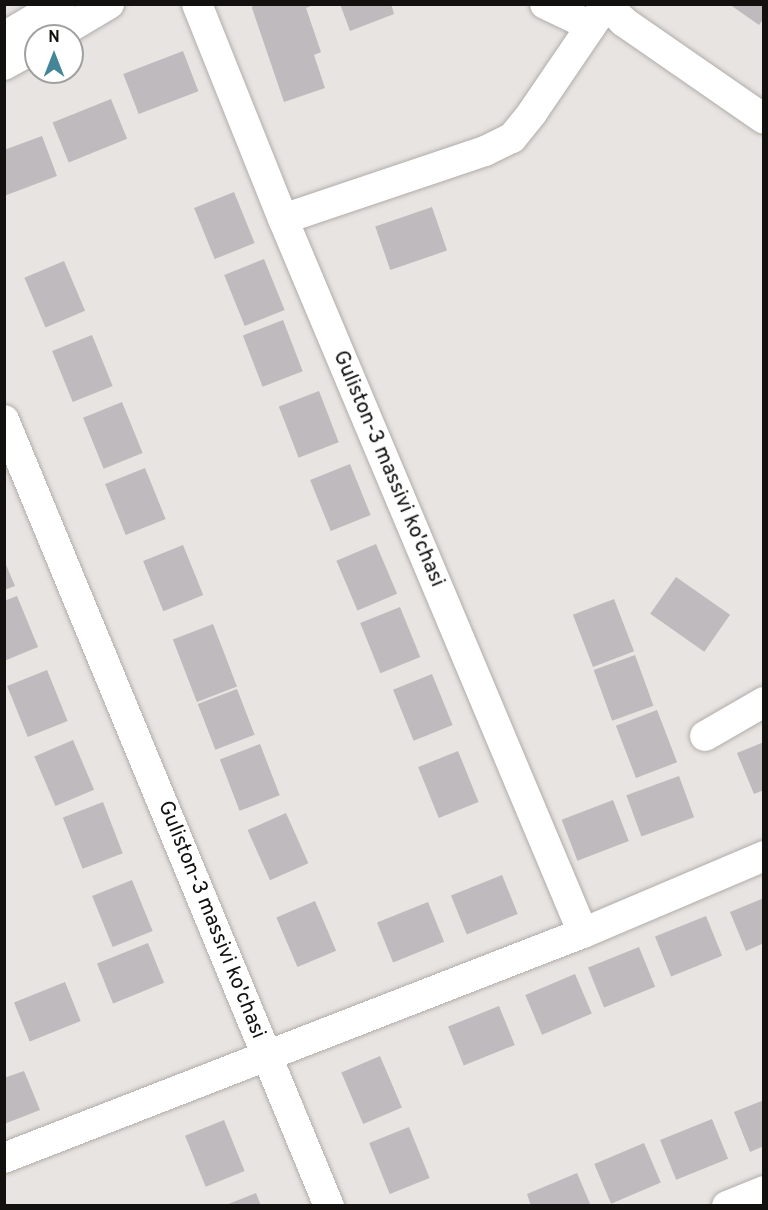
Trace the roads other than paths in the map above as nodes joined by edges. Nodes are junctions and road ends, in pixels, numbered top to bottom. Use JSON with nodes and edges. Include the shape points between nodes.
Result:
{"nodes":[{"id":1,"x":60,"y":4,"type":"edge"},
{"id":2,"x":109,"y":4,"type":"edge"},
{"id":3,"x":197,"y":4,"type":"edge"},
{"id":4,"x":544,"y":4,"type":"edge"},
{"id":5,"x":602,"y":10,"type":"edge"},
{"id":6,"x":75,"y":24,"type":"edge"},
{"id":7,"x":4,"y":37,"type":"edge"},
{"id":8,"x":24,"y":54,"type":"edge"},
{"id":9,"x":4,"y":65,"type":"edge"},
{"id":10,"x":764,"y":119,"type":"edge"},
{"id":11,"x":283,"y":219,"type":"junction"},
{"id":12,"x":4,"y":420,"type":"edge"},
{"id":13,"x":764,"y":702,"type":"edge"},
{"id":14,"x":705,"y":736,"type":"dead end"},
{"id":15,"x":764,"y":856,"type":"edge"},
{"id":16,"x":584,"y":933,"type":"junction"},
{"id":17,"x":267,"y":1054,"type":"junction"},
{"id":18,"x":4,"y":1158,"type":"edge"},
{"id":19,"x":764,"y":1191,"type":"edge"},
{"id":20,"x":329,"y":1206,"type":"edge"},
{"id":21,"x":727,"y":1206,"type":"edge"}],
"edges":[{"from":1,"to":7,"type":"street"},
{"from":2,"to":6,"type":"street"},
{"from":3,"to":11,"type":"street","name":"Guliston-3 massivi ko'chasi"},
{"from":4,"to":5,"type":"street"},
{"from":5,"to":10,"type":"street"},
{"from":5,"to":11,"type":"street","via":[[512,138],[485,151]]},
{"from":8,"to":9,"type":"street"},
{"from":11,"to":16,"type":"street","name":"Guliston-3 massivi ko'chasi"},
{"from":12,"to":17,"type":"street","name":"Guliston-3 massivi ko'chasi"},
{"from":13,"to":14,"type":"street"},
{"from":15,"to":16,"type":"street","name":"Guliston-3 massivi ko'chasi"},
{"from":16,"to":17,"type":"street","name":"Guliston-3 massivi ko'chasi"},
{"from":17,"to":18,"type":"street","name":"Guliston-3 massivi ko'chasi"},
{"from":17,"to":20,"type":"street","name":"Guliston-3 massivi ko'chasi"},
{"from":19,"to":21,"type":"street"}]}
